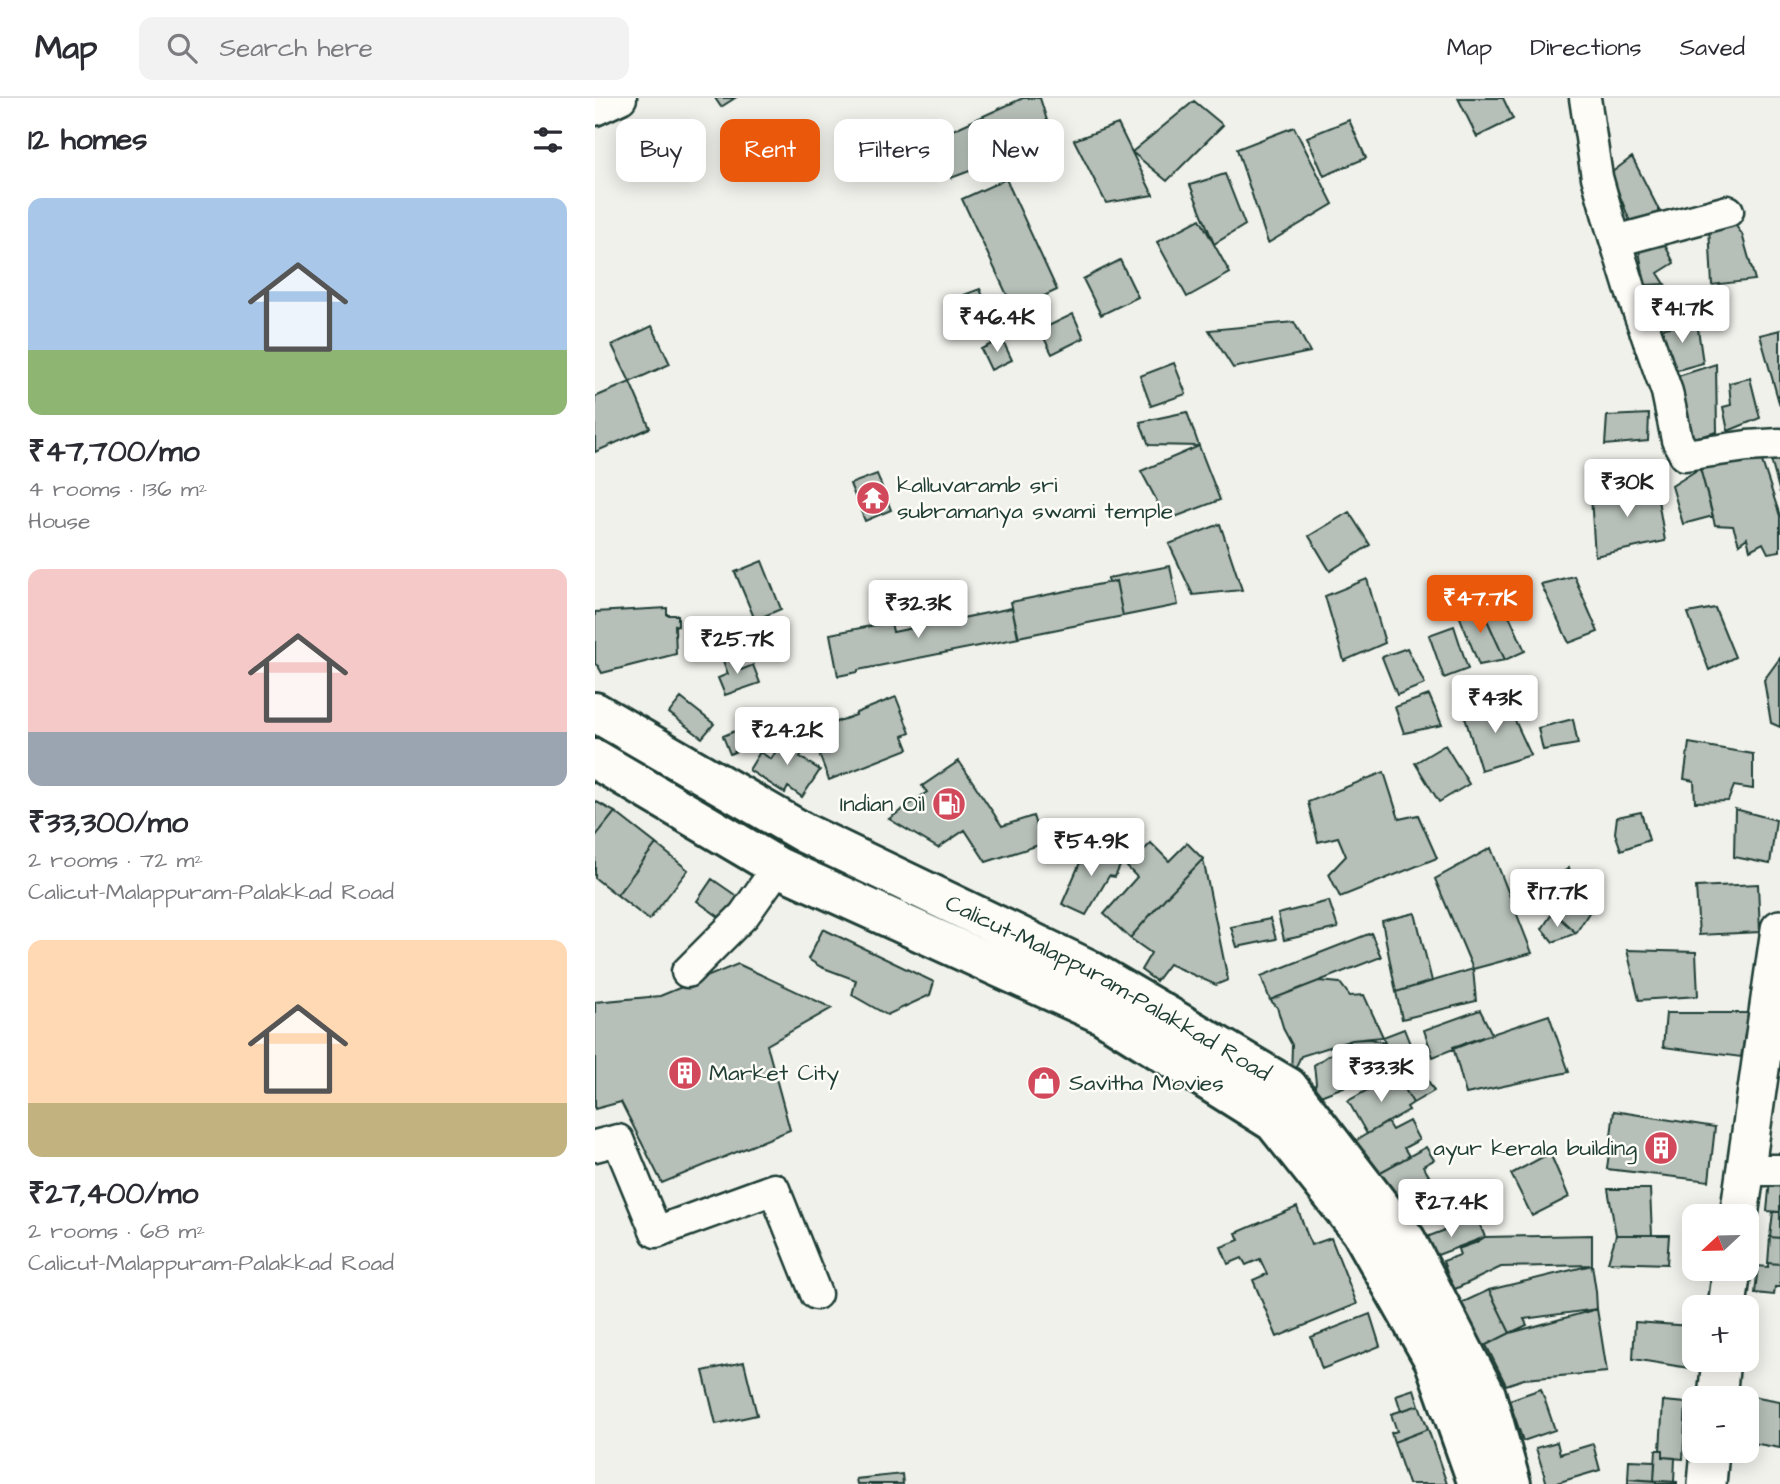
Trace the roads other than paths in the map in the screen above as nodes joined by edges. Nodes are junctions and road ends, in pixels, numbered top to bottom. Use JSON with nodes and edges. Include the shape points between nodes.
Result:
{"nodes":[{"id":1,"x":621,"y":98,"type":"edge"},
{"id":2,"x":1584,"y":98,"type":"edge"},
{"id":3,"x":595,"y":110,"type":"edge"},
{"id":4,"x":1728,"y":211,"type":"dead end"},
{"id":5,"x":1616,"y":241,"type":"junction"},
{"id":6,"x":1780,"y":444,"type":"edge"},
{"id":7,"x":595,"y":712,"type":"edge"},
{"id":8,"x":595,"y":759,"type":"edge"},
{"id":9,"x":778,"y":867,"type":"junction"},
{"id":10,"x":1780,"y":929,"type":"edge"},
{"id":11,"x":687,"y":972,"type":"dead end"},
{"id":12,"x":595,"y":1146,"type":"edge"},
{"id":13,"x":1763,"y":1170,"type":"edge"},
{"id":14,"x":1745,"y":1204,"type":"edge"},
{"id":15,"x":816,"y":1294,"type":"dead end"},
{"id":16,"x":1709,"y":1463,"type":"edge"},
{"id":17,"x":1478,"y":1484,"type":"edge"},
{"id":18,"x":1511,"y":1484,"type":"edge"},
{"id":19,"x":1707,"y":1484,"type":"edge"}],
"edges":[{"from":1,"to":3,"type":"street"},
{"from":2,"to":5,"type":"street","via":[[1597,177]]},
{"from":4,"to":5,"type":"street"},
{"from":5,"to":6,"type":"street","via":[[1685,454]]},
{"from":7,"to":18,"type":"highway","name":"Calicut-Malappuram-Palakkad Road","via":[[804,833],[1086,968],[1289,1087],[1406,1240],[1486,1395]]},
{"from":8,"to":9,"type":"highway"},
{"from":9,"to":11,"type":"street","via":[[744,915]]},
{"from":9,"to":17,"type":"highway","via":[[1101,1014],[1274,1122],[1361,1231],[1434,1360]]},
{"from":10,"to":13,"type":"main road"},
{"from":12,"to":15,"type":"street","via":[[618,1140],[656,1233],[774,1189]]},
{"from":13,"to":14,"type":"main road"},
{"from":16,"to":19,"type":"main road"}]}
